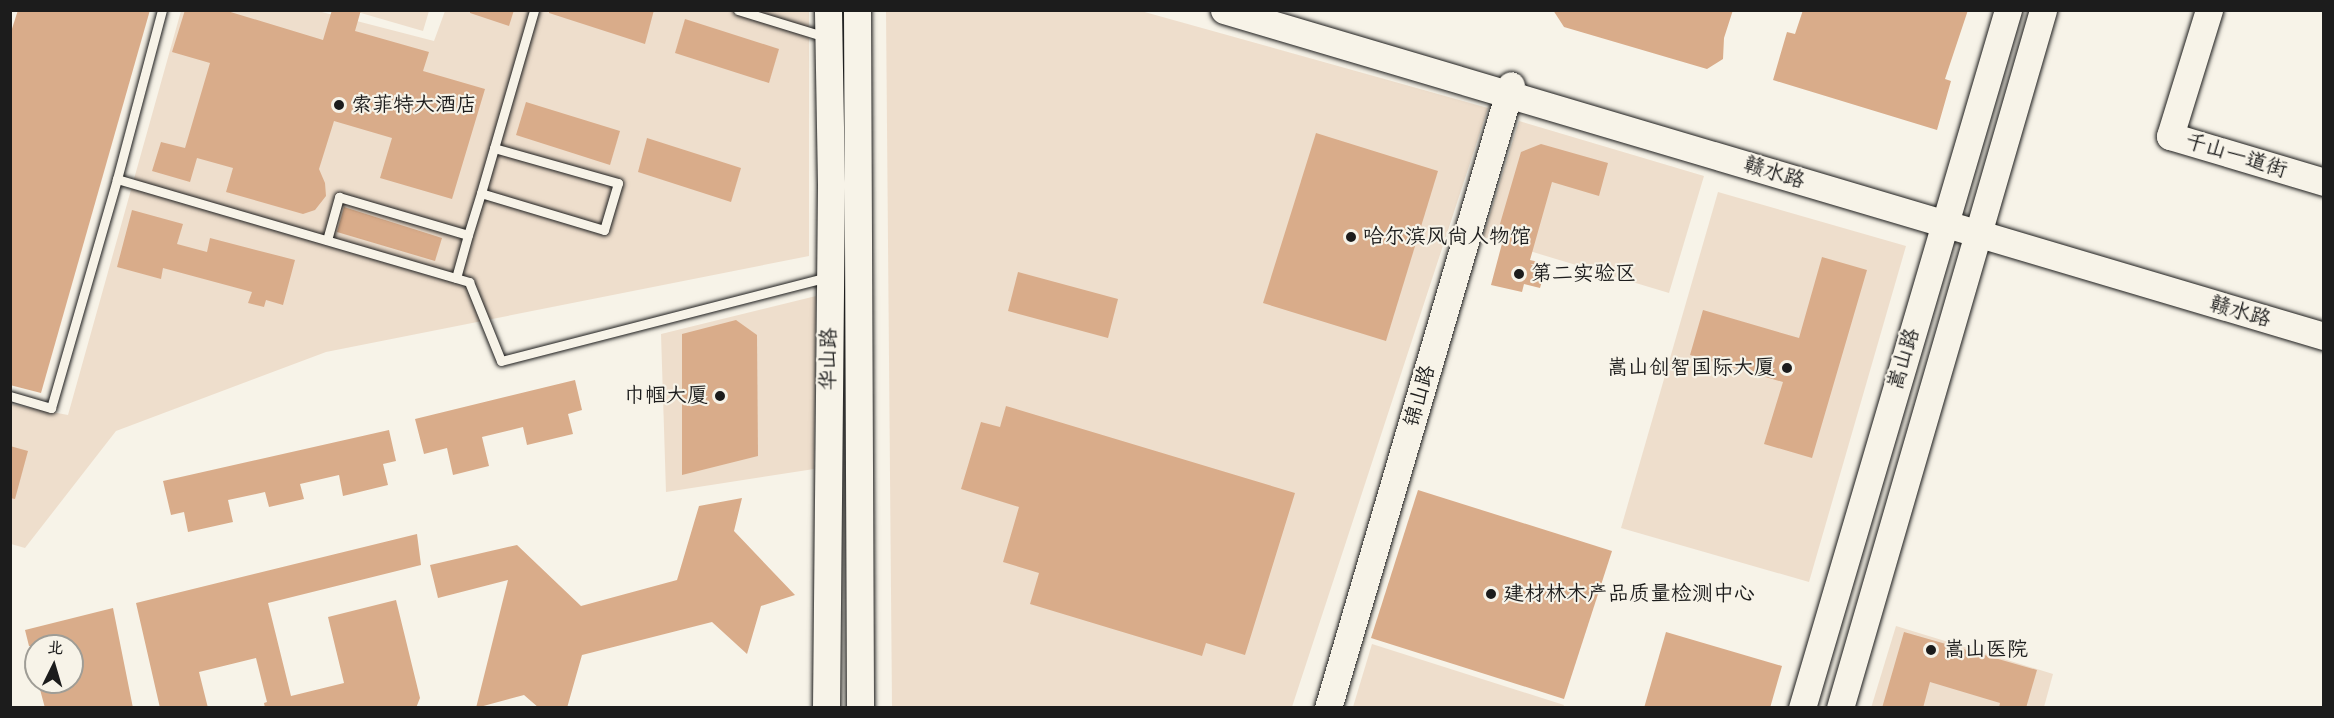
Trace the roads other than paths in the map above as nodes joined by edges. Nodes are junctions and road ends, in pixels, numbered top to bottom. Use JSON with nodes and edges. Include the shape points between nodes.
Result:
{"nodes":[{"id":1,"x":162,"y":10,"type":"edge"},
{"id":2,"x":534,"y":10,"type":"edge"},
{"id":3,"x":738,"y":10,"type":"edge"},
{"id":4,"x":828,"y":10,"type":"edge"},
{"id":5,"x":856,"y":10,"type":"edge"},
{"id":6,"x":1224,"y":10,"type":"edge"},
{"id":7,"x":2008,"y":10,"type":"edge"},
{"id":8,"x":2043,"y":10,"type":"edge"},
{"id":9,"x":2209,"y":10,"type":"edge"},
{"id":10,"x":1263,"y":12,"type":"edge"},
{"id":11,"x":829,"y":38,"type":"junction"},
{"id":12,"x":1510,"y":90,"type":"junction"},
{"id":13,"x":494,"y":148,"type":"junction"},
{"id":14,"x":117,"y":179,"type":"junction"},
{"id":15,"x":2324,"y":182,"type":"edge"},
{"id":16,"x":481,"y":193,"type":"junction"},
{"id":17,"x":1947,"y":219,"type":"junction"},
{"id":18,"x":1979,"y":228,"type":"junction"},
{"id":19,"x":468,"y":235,"type":"junction"},
{"id":20,"x":327,"y":240,"type":"junction"},
{"id":21,"x":829,"y":276,"type":"junction"},
{"id":22,"x":456,"y":278,"type":"junction"},
{"id":23,"x":2324,"y":322,"type":"edge"},
{"id":24,"x":2324,"y":336,"type":"edge"},
{"id":25,"x":10,"y":396,"type":"edge"},
{"id":26,"x":825,"y":708,"type":"edge"},
{"id":27,"x":860,"y":708,"type":"edge"},
{"id":28,"x":1328,"y":708,"type":"edge"},
{"id":29,"x":1802,"y":708,"type":"edge"},
{"id":30,"x":1840,"y":708,"type":"edge"}],
"edges":[{"from":1,"to":14,"type":"lane"},
{"from":2,"to":13,"type":"lane"},
{"from":3,"to":11,"type":"lane"},
{"from":4,"to":11,"type":"main road","name":"华山路"},
{"from":5,"to":27,"type":"main road","name":"华山路"},
{"from":6,"to":12,"type":"main road","name":"赣水路"},
{"from":7,"to":17,"type":"main road","name":"嵩山路"},
{"from":8,"to":18,"type":"main road","name":"嵩山路"},
{"from":9,"to":15,"type":"main road","name":"千山一道街","via":[[2170,136]]},
{"from":10,"to":12,"type":"main road","name":"赣水路"},
{"from":11,"to":21,"type":"main road","name":"华山路"},
{"from":12,"to":17,"type":"main road","name":"赣水路"},
{"from":12,"to":28,"type":"main road","name":"锦山路"},
{"from":13,"to":16,"type":"lane"},
{"from":13,"to":16,"type":"lane","via":[[618,183],[604,230]]},
{"from":14,"to":20,"type":"lane"},
{"from":14,"to":25,"type":"lane","via":[[51,408]]},
{"from":16,"to":19,"type":"lane"},
{"from":17,"to":18,"type":"main road","name":"赣水路"},
{"from":17,"to":29,"type":"main road","name":"嵩山路"},
{"from":18,"to":23,"type":"main road","name":"赣水路"},
{"from":18,"to":24,"type":"main road","name":"赣水路"},
{"from":18,"to":30,"type":"main road","name":"嵩山路"},
{"from":19,"to":20,"type":"lane","via":[[339,197]]},
{"from":19,"to":22,"type":"lane"},
{"from":20,"to":22,"type":"lane"},
{"from":21,"to":22,"type":"lane","via":[[501,361],[469,282]]},
{"from":21,"to":26,"type":"main road","name":"华山路"}]}
